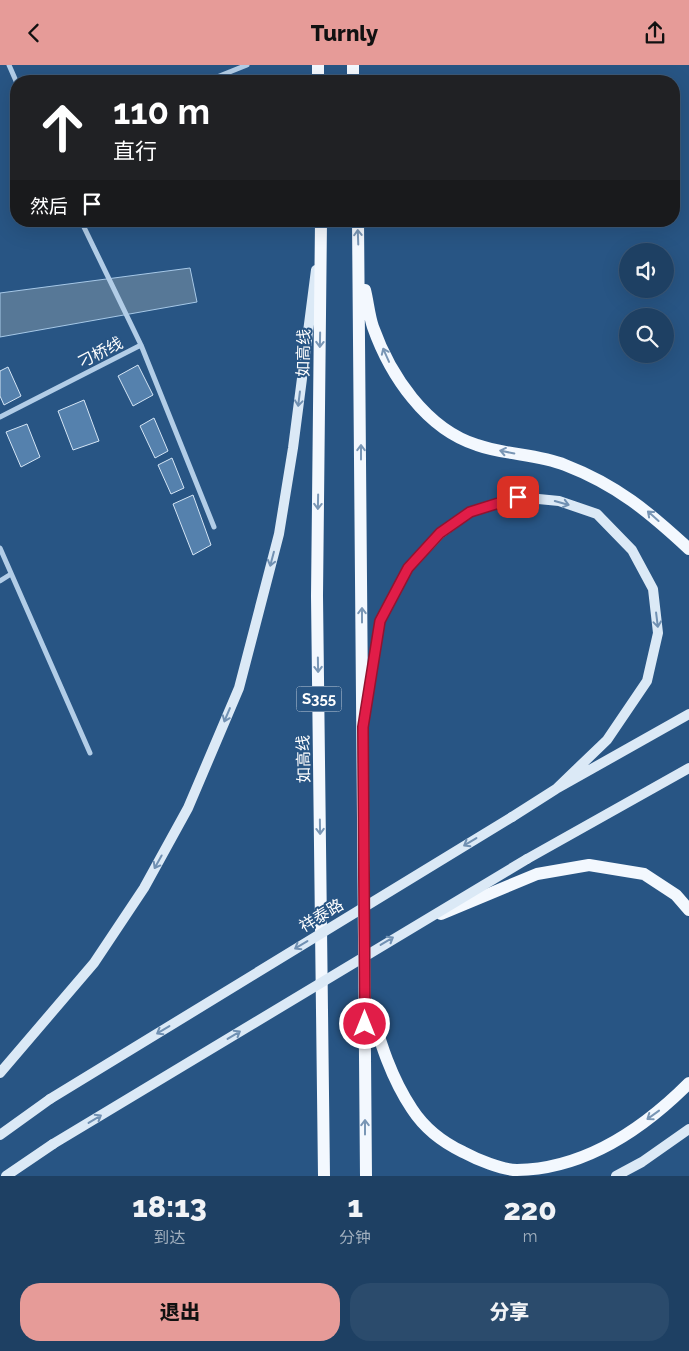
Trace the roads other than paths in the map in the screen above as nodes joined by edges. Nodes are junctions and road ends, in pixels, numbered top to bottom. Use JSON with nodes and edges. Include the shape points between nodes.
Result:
{"nodes":[{"id":1,"x":247,"y":65,"type":"edge"},
{"id":2,"x":222,"y":75,"type":"edge"},
{"id":3,"x":84,"y":227,"type":"edge"},
{"id":4,"x":321,"y":227,"type":"edge"},
{"id":5,"x":321,"y":227,"type":"edge"},
{"id":6,"x":358,"y":227,"type":"edge"},
{"id":7,"x":359,"y":262,"type":"junction"},
{"id":8,"x":141,"y":345,"type":"junction"},
{"id":9,"x":0,"y":417,"type":"edge"},
{"id":10,"x":214,"y":527,"type":"dead end"},
{"id":11,"x":0,"y":548,"type":"edge"},
{"id":12,"x":689,"y":549,"type":"edge"},
{"id":13,"x":11,"y":574,"type":"junction"},
{"id":14,"x":0,"y":581,"type":"edge"},
{"id":15,"x":689,"y":714,"type":"edge"},
{"id":16,"x":363,"y":727,"type":"junction"},
{"id":17,"x":90,"y":753,"type":"dead end"},
{"id":18,"x":689,"y":768,"type":"edge"},
{"id":19,"x":556,"y":789,"type":"junction"},
{"id":20,"x":689,"y":910,"type":"edge"},
{"id":21,"x":416,"y":924,"type":"junction"},
{"id":22,"x":365,"y":988,"type":"junction"},
{"id":23,"x":0,"y":1073,"type":"edge"},
{"id":24,"x":689,"y":1083,"type":"edge"},
{"id":25,"x":689,"y":1129,"type":"edge"},
{"id":26,"x":0,"y":1135,"type":"edge"},
{"id":27,"x":6,"y":1176,"type":"edge"},
{"id":28,"x":324,"y":1176,"type":"edge"},
{"id":29,"x":366,"y":1176,"type":"edge"},
{"id":30,"x":616,"y":1176,"type":"edge"}],
"edges":[{"from":1,"to":2,"type":"street"},
{"from":3,"to":8,"type":"street","name":"刁桥线"},
{"from":4,"to":23,"type":"main road","one_way":true,"via":[[279,534],[239,688],[188,808],[144,888],[94,963]]},
{"from":5,"to":28,"type":"main road","name":"如高线","number":"S355","one_way":true,"via":[[317,596]]},
{"from":7,"to":6,"type":"main road","number":"S355","one_way":true},
{"from":12,"to":7,"type":"main road","one_way":true,"via":[[648,511],[609,485],[564,464],[475,445],[421,410],[391,365],[373,326]]},
{"from":16,"to":7,"type":"main road","number":"S355","one_way":true},
{"from":8,"to":9,"type":"street","name":"刁桥线"},
{"from":8,"to":10,"type":"street"},
{"from":11,"to":13,"type":"street"},
{"from":13,"to":14,"type":"street"},
{"from":13,"to":17,"type":"street"},
{"from":15,"to":19,"type":"main road","name":"祥泰路"},
{"from":16,"to":19,"type":"main road","one_way":true,"via":[[380,621],[408,568],[440,533],[470,512],[518,497],[559,501],[597,515],[632,550],[653,589],[658,633],[646,681],[607,740]]},
{"from":16,"to":22,"type":"main road","number":"S355"},
{"from":18,"to":21,"type":"main road","bridge":true},
{"from":19,"to":26,"type":"main road","name":"祥泰路","one_way":true,"bridge":true,"via":[[50,1099]]},
{"from":20,"to":21,"type":"main road","bridge":true,"via":[[676,895],[644,874],[589,865],[536,874]]},
{"from":27,"to":21,"type":"main road","one_way":true,"bridge":true,"via":[[53,1144]]},
{"from":24,"to":22,"type":"main road","one_way":true,"via":[[667,1105],[620,1139],[566,1163],[515,1170],[476,1159],[440,1141],[412,1110],[387,1064]]},
{"from":29,"to":22,"type":"main road","number":"S355","one_way":true},
{"from":25,"to":30,"type":"main road"}]}
